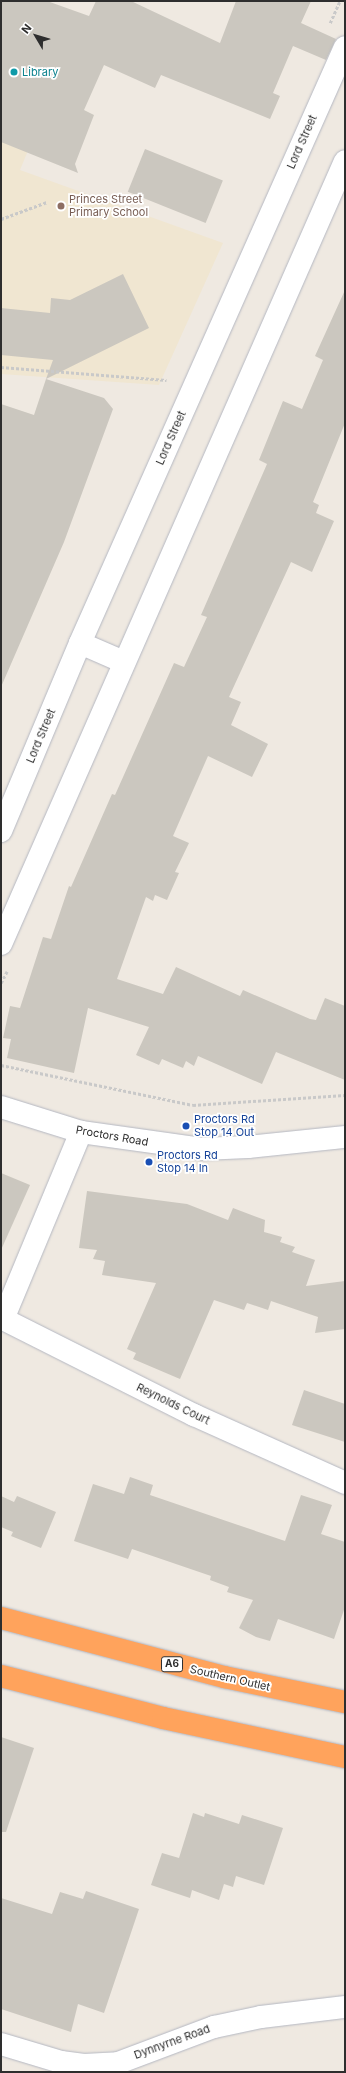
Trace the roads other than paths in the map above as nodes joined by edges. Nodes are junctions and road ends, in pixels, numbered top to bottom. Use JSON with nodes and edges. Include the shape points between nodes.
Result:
{"nodes":[{"id":1,"x":345,"y":48,"type":"edge"},
{"id":2,"x":345,"y":161,"type":"edge"},
{"id":3,"x":80,"y":643,"type":"junction"},
{"id":4,"x":124,"y":662,"type":"junction"},
{"id":5,"x":1,"y":832,"type":"edge"},
{"id":6,"x":1,"y":944,"type":"edge"},
{"id":7,"x":1,"y":1107,"type":"edge"},
{"id":8,"x":81,"y":1132,"type":"junction"},
{"id":9,"x":345,"y":1137,"type":"edge"},
{"id":10,"x":2,"y":1319,"type":"edge"},
{"id":11,"x":345,"y":1483,"type":"edge"},
{"id":12,"x":1,"y":1618,"type":"edge"},
{"id":13,"x":1,"y":1676,"type":"edge"},
{"id":14,"x":345,"y":1702,"type":"edge"},
{"id":15,"x":345,"y":1757,"type":"edge"},
{"id":16,"x":345,"y":2007,"type":"edge"},
{"id":17,"x":1,"y":2044,"type":"edge"},
{"id":18,"x":119,"y":2067,"type":"edge"}],
"edges":[{"from":1,"to":3,"type":"street","name":"Lord Street"},
{"from":2,"to":4,"type":"street"},
{"from":3,"to":4,"type":"street"},
{"from":3,"to":5,"type":"street","name":"Lord Street"},
{"from":4,"to":6,"type":"street"},
{"from":7,"to":8,"type":"street","name":"Proctors Road"},
{"from":8,"to":9,"type":"street","name":"Proctors Road","via":[[202,1149]]},
{"from":8,"to":10,"type":"street","name":"Reynolds Court"},
{"from":10,"to":11,"type":"street","name":"Reynolds Court","via":[[194,1415]]},
{"from":12,"to":14,"type":"highway","name":"Southern Outlet","number":"A6","via":[[217,1676]]},
{"from":13,"to":15,"type":"highway","via":[[163,1718]]},
{"from":16,"to":18,"type":"street","name":"Dynnyrne Road","via":[[260,2017],[214,2027]]},
{"from":17,"to":18,"type":"street","name":"Dynnyrne Road","via":[[61,2062]]}]}
